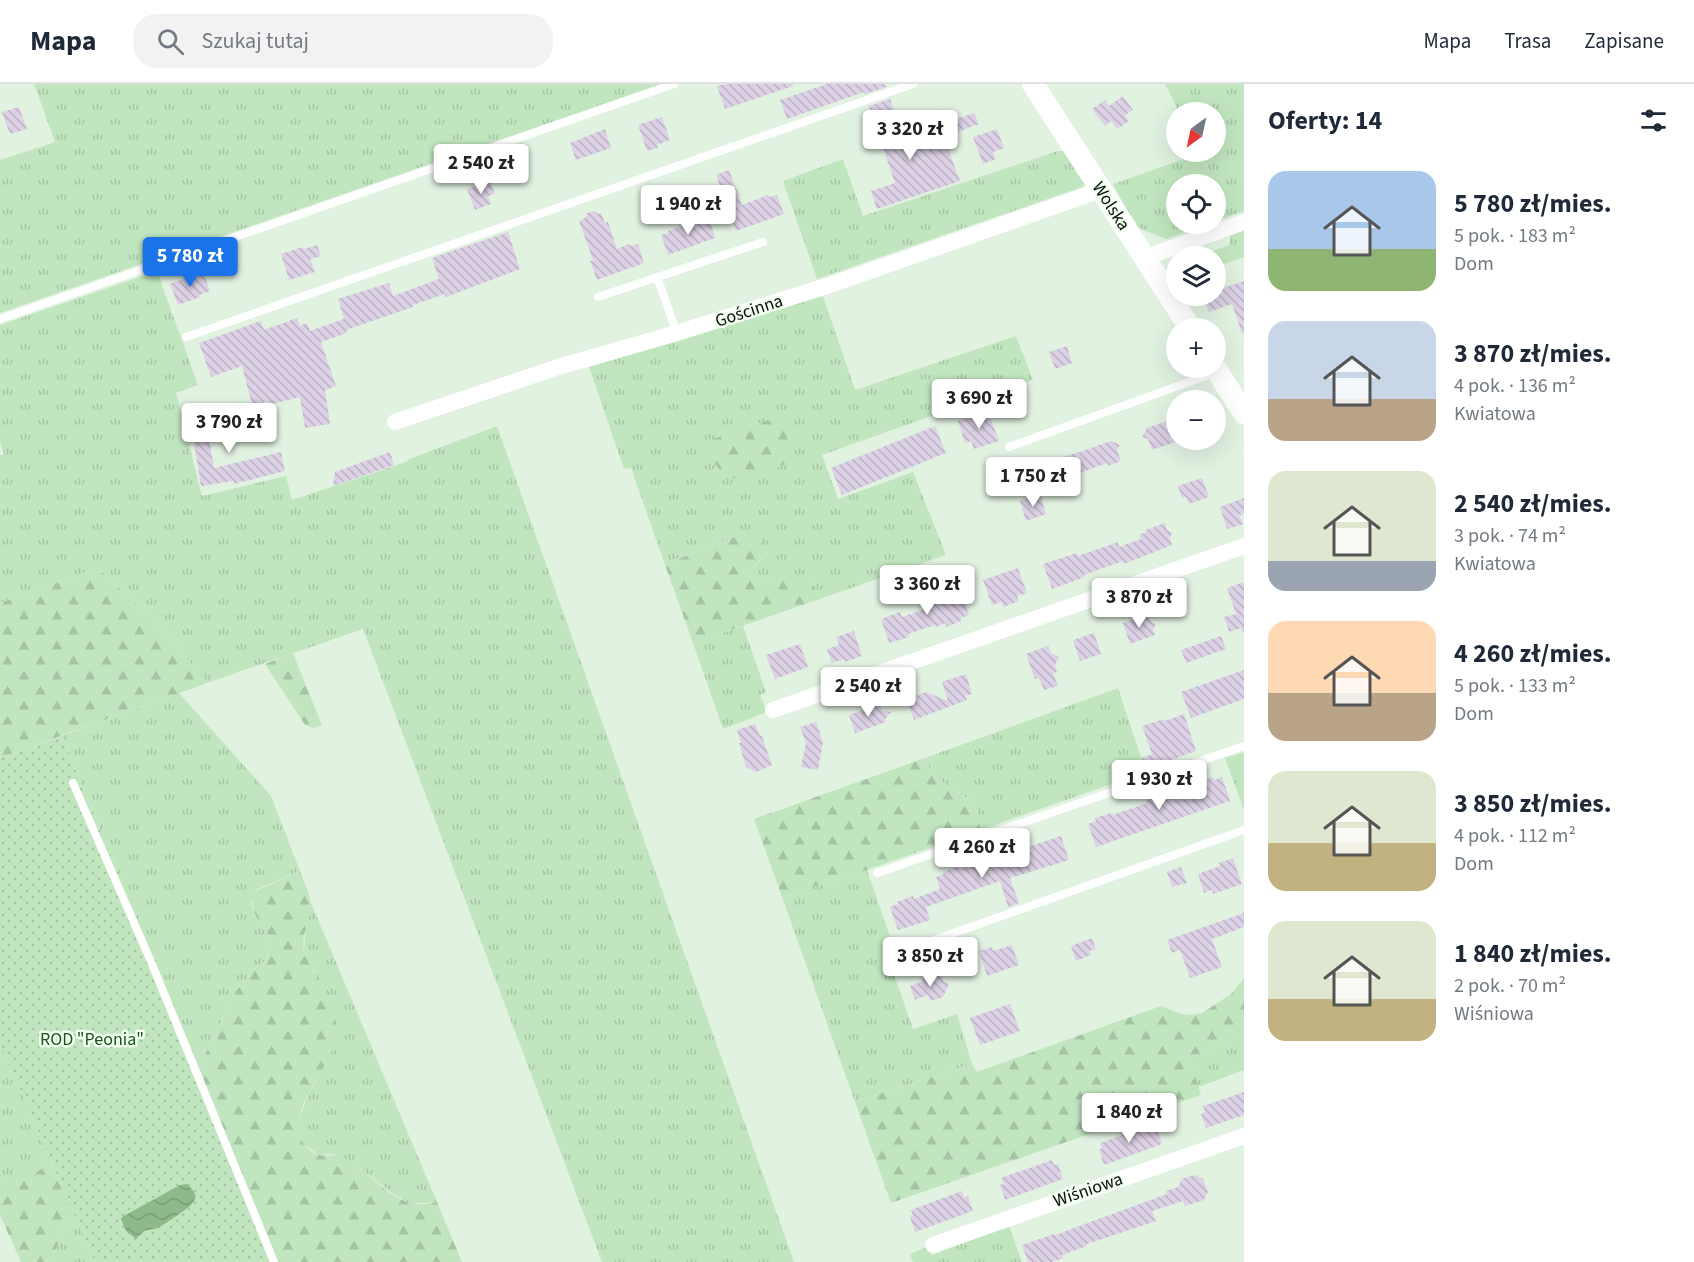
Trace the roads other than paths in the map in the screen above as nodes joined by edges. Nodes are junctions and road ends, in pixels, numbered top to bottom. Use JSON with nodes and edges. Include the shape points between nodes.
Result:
{"nodes":[{"id":1,"x":674,"y":84,"type":"edge"},
{"id":2,"x":913,"y":84,"type":"edge"},
{"id":3,"x":1033,"y":84,"type":"edge"},
{"id":4,"x":1101,"y":190,"type":"junction"},
{"id":5,"x":1244,"y":222,"type":"edge"},
{"id":6,"x":763,"y":242,"type":"dead end"},
{"id":7,"x":1144,"y":258,"type":"junction"},
{"id":8,"x":657,"y":277,"type":"junction"},
{"id":9,"x":598,"y":297,"type":"dead end"},
{"id":10,"x":1183,"y":318,"type":"edge"},
{"id":11,"x":0,"y":319,"type":"edge"},
{"id":12,"x":677,"y":333,"type":"junction"},
{"id":13,"x":186,"y":337,"type":"dead end"},
{"id":14,"x":1194,"y":378,"type":"edge"},
{"id":15,"x":1221,"y":378,"type":"edge"},
{"id":16,"x":1244,"y":413,"type":"edge"},
{"id":17,"x":395,"y":422,"type":"dead end"},
{"id":18,"x":1009,"y":447,"type":"dead end"},
{"id":19,"x":1244,"y":546,"type":"edge"},
{"id":20,"x":773,"y":710,"type":"dead end"},
{"id":21,"x":1244,"y":746,"type":"edge"},
{"id":22,"x":73,"y":783,"type":"dead end"},
{"id":23,"x":1244,"y":830,"type":"edge"},
{"id":24,"x":878,"y":873,"type":"dead end"},
{"id":25,"x":892,"y":955,"type":"dead end"},
{"id":26,"x":1244,"y":1136,"type":"edge"},
{"id":27,"x":933,"y":1245,"type":"dead end"},
{"id":28,"x":274,"y":1262,"type":"edge"}],
"edges":[{"from":1,"to":11,"type":"lane"},
{"from":2,"to":13,"type":"lane"},
{"from":3,"to":4,"type":"street","name":"Wolska"},
{"from":4,"to":7,"type":"street","name":"Wolska"},
{"from":4,"to":12,"type":"street","name":"Gościnna","via":[[830,285]]},
{"from":5,"to":7,"type":"street"},
{"from":6,"to":8,"type":"lane"},
{"from":7,"to":10,"type":"street","name":"Wolska"},
{"from":8,"to":9,"type":"lane"},
{"from":8,"to":12,"type":"lane"},
{"from":12,"to":17,"type":"street","name":"Gościnna"},
{"from":14,"to":18,"type":"lane"},
{"from":15,"to":16,"type":"street"},
{"from":19,"to":20,"type":"street"},
{"from":21,"to":24,"type":"lane"},
{"from":22,"to":28,"type":"lane"},
{"from":23,"to":25,"type":"lane"},
{"from":26,"to":27,"type":"street","name":"Wiśniowa"}]}
